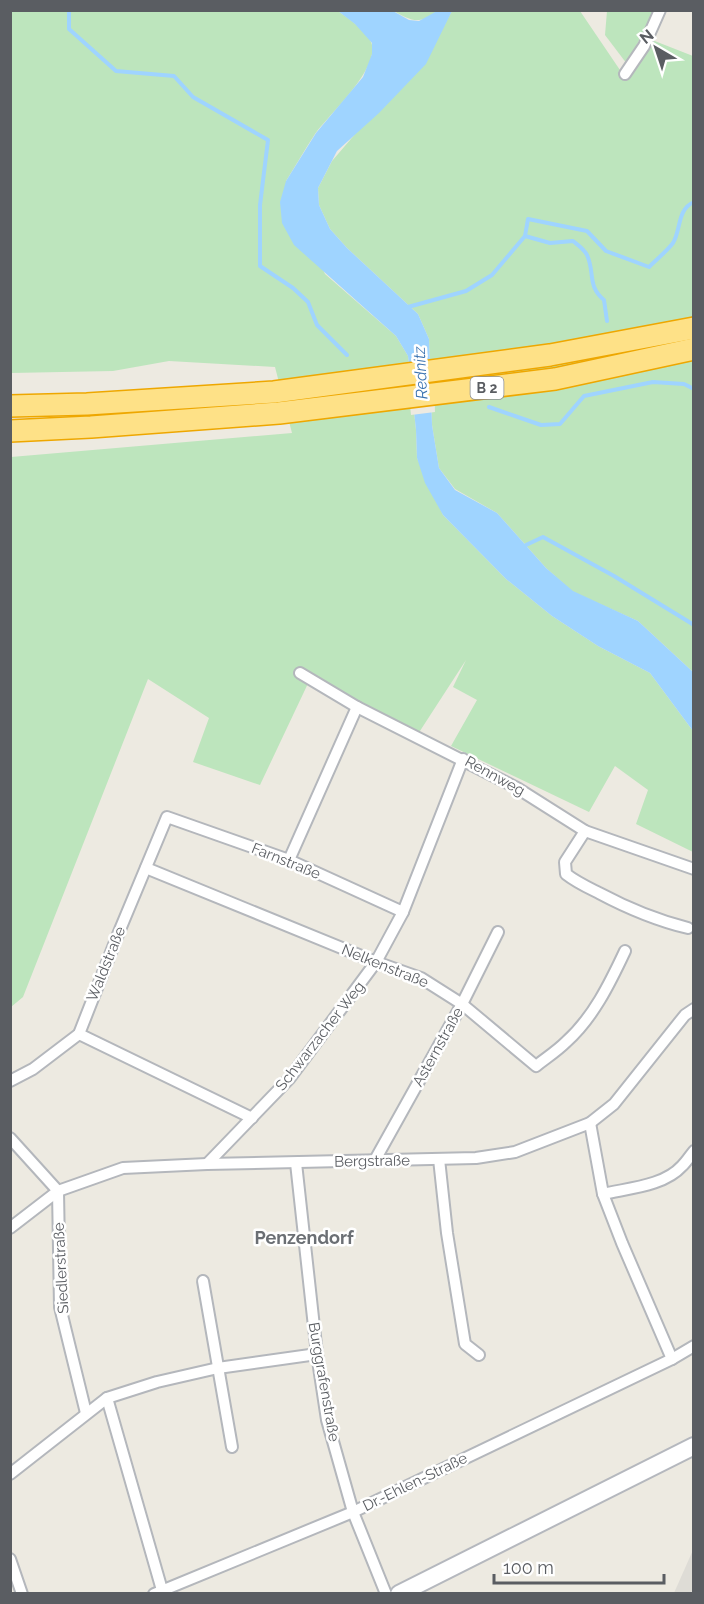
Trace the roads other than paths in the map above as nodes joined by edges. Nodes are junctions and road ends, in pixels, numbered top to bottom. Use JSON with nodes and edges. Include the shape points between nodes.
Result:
{"nodes":[{"id":1,"x":660,"y":10,"type":"edge"},
{"id":2,"x":625,"y":74,"type":"dead end"},
{"id":3,"x":693,"y":328,"type":"edge"},
{"id":4,"x":693,"y":350,"type":"edge"},
{"id":5,"x":276,"y":403,"type":"junction"},
{"id":6,"x":10,"y":406,"type":"edge"},
{"id":7,"x":10,"y":431,"type":"edge"},
{"id":8,"x":300,"y":673,"type":"dead end"},
{"id":9,"x":357,"y":707,"type":"junction"},
{"id":10,"x":462,"y":759,"type":"junction"},
{"id":11,"x":167,"y":817,"type":"joint"},
{"id":12,"x":585,"y":831,"type":"junction"},
{"id":13,"x":289,"y":860,"type":"junction"},
{"id":14,"x":146,"y":868,"type":"junction"},
{"id":15,"x":693,"y":868,"type":"edge"},
{"id":16,"x":403,"y":912,"type":"junction"},
{"id":17,"x":688,"y":928,"type":"dead end"},
{"id":18,"x":498,"y":932,"type":"dead end"},
{"id":19,"x":625,"y":951,"type":"dead end"},
{"id":20,"x":376,"y":963,"type":"junction"},
{"id":21,"x":462,"y":1004,"type":"junction"},
{"id":22,"x":693,"y":1009,"type":"edge"},
{"id":23,"x":79,"y":1034,"type":"junction"},
{"id":24,"x":10,"y":1081,"type":"edge"},
{"id":25,"x":252,"y":1118,"type":"junction"},
{"id":26,"x":590,"y":1123,"type":"junction"},
{"id":27,"x":10,"y":1138,"type":"edge"},
{"id":28,"x":693,"y":1151,"type":"edge"},
{"id":29,"x":439,"y":1159,"type":"junction"},
{"id":30,"x":375,"y":1160,"type":"junction"},
{"id":31,"x":296,"y":1163,"type":"junction"},
{"id":32,"x":207,"y":1164,"type":"junction"},
{"id":33,"x":58,"y":1191,"type":"junction"},
{"id":34,"x":603,"y":1194,"type":"junction"},
{"id":35,"x":10,"y":1228,"type":"edge"},
{"id":36,"x":203,"y":1281,"type":"dead end"},
{"id":37,"x":693,"y":1346,"type":"edge"},
{"id":38,"x":317,"y":1353,"type":"junction"},
{"id":39,"x":480,"y":1356,"type":"dead end"},
{"id":40,"x":672,"y":1359,"type":"junction"},
{"id":41,"x":218,"y":1368,"type":"junction"},
{"id":42,"x":107,"y":1398,"type":"junction"},
{"id":43,"x":86,"y":1413,"type":"junction"},
{"id":44,"x":232,"y":1446,"type":"dead end"},
{"id":45,"x":693,"y":1446,"type":"edge"},
{"id":46,"x":10,"y":1474,"type":"edge"},
{"id":47,"x":353,"y":1512,"type":"junction"},
{"id":48,"x":10,"y":1559,"type":"edge"},
{"id":49,"x":158,"y":1592,"type":"edge"},
{"id":50,"x":22,"y":1593,"type":"edge"},
{"id":51,"x":386,"y":1593,"type":"edge"},
{"id":52,"x":399,"y":1593,"type":"edge"}],
"edges":[{"from":1,"to":2,"type":"street","via":[[645,46]]},
{"from":3,"to":5,"type":"highway","number":"B 2"},
{"from":4,"to":5,"type":"highway","number":"B 2","via":[[555,380]]},
{"from":5,"to":6,"type":"highway","number":"B 2"},
{"from":5,"to":7,"type":"highway","number":"B 2","via":[[91,427]]},
{"from":8,"to":9,"type":"street","name":"Rennweg"},
{"from":9,"to":10,"type":"street","name":"Rennweg"},
{"from":9,"to":13,"type":"street"},
{"from":10,"to":12,"type":"street","name":"Rennweg"},
{"from":10,"to":16,"type":"street","name":"Schwarzacher Weg"},
{"from":11,"to":13,"type":"street","name":"Farnstraße"},
{"from":11,"to":14,"type":"street","name":"Waldstraße"},
{"from":12,"to":15,"type":"street","name":"Rennweg"},
{"from":12,"to":17,"type":"street","via":[[565,862],[566,874],[631,909]]},
{"from":13,"to":16,"type":"street","name":"Farnstraße"},
{"from":14,"to":20,"type":"street","name":"Nelkenstraße"},
{"from":14,"to":23,"type":"street","name":"Waldstraße"},
{"from":16,"to":20,"type":"street","name":"Schwarzacher Weg"},
{"from":18,"to":21,"type":"street","name":"Asternstraße"},
{"from":19,"to":21,"type":"street","name":"Nelkenstraße","via":[[587,1017],[567,1042],[536,1066]]},
{"from":20,"to":21,"type":"street","name":"Nelkenstraße","via":[[422,978]]},
{"from":20,"to":25,"type":"street","name":"Schwarzacher Weg","via":[[289,1079]]},
{"from":21,"to":30,"type":"street","name":"Asternstraße"},
{"from":22,"to":26,"type":"street","name":"Bergstraße","via":[[614,1104]]},
{"from":23,"to":24,"type":"street","via":[[33,1069]]},
{"from":23,"to":25,"type":"street"},
{"from":25,"to":32,"type":"street","name":"Schwarzacher Weg"},
{"from":26,"to":29,"type":"street","name":"Bergstraße","via":[[515,1152]]},
{"from":26,"to":34,"type":"street"},
{"from":27,"to":33,"type":"street"},
{"from":28,"to":34,"type":"street","via":[[672,1174]]},
{"from":29,"to":30,"type":"street","name":"Bergstraße"},
{"from":29,"to":39,"type":"street","via":[[465,1344]]},
{"from":30,"to":31,"type":"street","name":"Bergstraße"},
{"from":31,"to":32,"type":"street","name":"Bergstraße"},
{"from":31,"to":38,"type":"street","name":"Burggrafenstraße"},
{"from":32,"to":33,"type":"street","name":"Bergstraße","via":[[123,1168]]},
{"from":33,"to":35,"type":"street","name":"Bergstraße"},
{"from":33,"to":43,"type":"street","name":"Siedlerstraße","via":[[60,1307]]},
{"from":34,"to":40,"type":"street"},
{"from":36,"to":41,"type":"street"},
{"from":37,"to":40,"type":"street","name":"Dr.-Ehlen-Straße"},
{"from":38,"to":41,"type":"street"},
{"from":38,"to":47,"type":"street","name":"Burggrafenstraße","via":[[327,1420]]},
{"from":40,"to":47,"type":"street","name":"Dr.-Ehlen-Straße"},
{"from":41,"to":42,"type":"street"},
{"from":41,"to":44,"type":"street"},
{"from":42,"to":43,"type":"street"},
{"from":42,"to":49,"type":"street"},
{"from":43,"to":46,"type":"street"},
{"from":45,"to":52,"type":"main road"},
{"from":47,"to":49,"type":"street","name":"Dr.-Ehlen-Straße"},
{"from":47,"to":51,"type":"street","name":"Burggrafenstraße"},
{"from":48,"to":50,"type":"street"}]}
